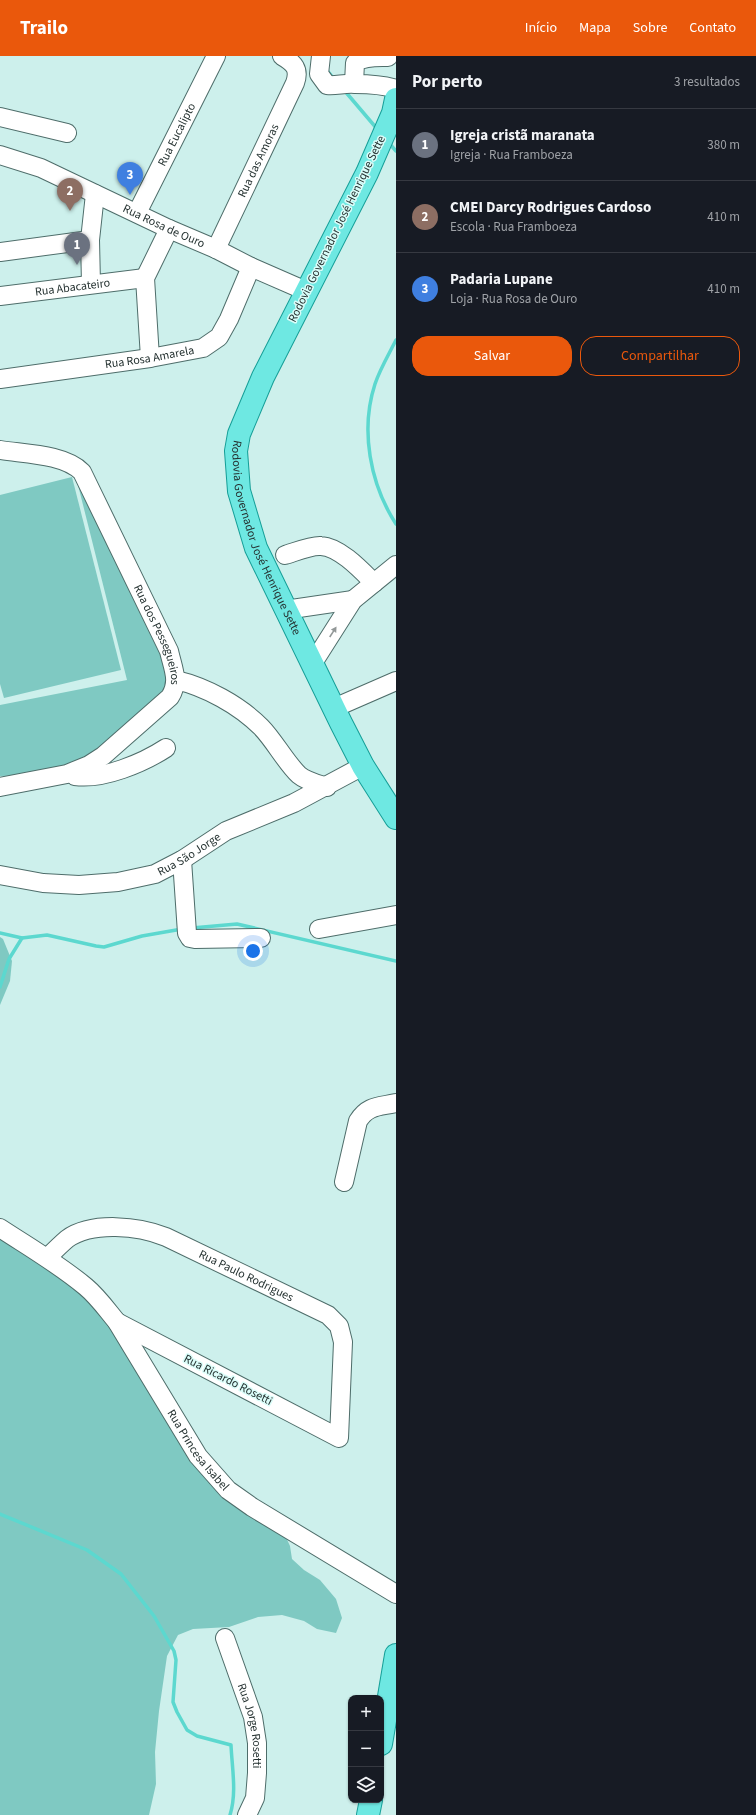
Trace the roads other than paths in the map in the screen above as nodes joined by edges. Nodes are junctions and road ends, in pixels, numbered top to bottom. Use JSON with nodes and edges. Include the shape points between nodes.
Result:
{"nodes":[{"id":1,"x":216,"y":56,"type":"edge"},
{"id":2,"x":282,"y":56,"type":"edge"},
{"id":3,"x":321,"y":56,"type":"edge"},
{"id":4,"x":388,"y":57,"type":"edge"},
{"id":5,"x":354,"y":83,"type":"junction"},
{"id":6,"x":396,"y":89,"type":"edge"},
{"id":7,"x":396,"y":99,"type":"edge"},
{"id":8,"x":0,"y":117,"type":"edge"},
{"id":9,"x":67,"y":133,"type":"dead end"},
{"id":10,"x":0,"y":155,"type":"edge"},
{"id":11,"x":94,"y":194,"type":"junction"},
{"id":12,"x":137,"y":213,"type":"junction"},
{"id":13,"x":169,"y":229,"type":"junction"},
{"id":14,"x":90,"y":240,"type":"junction"},
{"id":15,"x":216,"y":249,"type":"junction"},
{"id":16,"x":0,"y":252,"type":"edge"},
{"id":17,"x":252,"y":268,"type":"junction"},
{"id":18,"x":145,"y":278,"type":"junction"},
{"id":19,"x":91,"y":284,"type":"junction"},
{"id":20,"x":306,"y":291,"type":"junction"},
{"id":21,"x":0,"y":296,"type":"edge"},
{"id":22,"x":150,"y":358,"type":"junction"},
{"id":23,"x":0,"y":379,"type":"edge"},
{"id":24,"x":0,"y":450,"type":"edge"},
{"id":25,"x":285,"y":555,"type":"dead end"},
{"id":26,"x":396,"y":565,"type":"edge"},
{"id":27,"x":374,"y":583,"type":"junction"},
{"id":28,"x":353,"y":600,"type":"junction"},
{"id":29,"x":285,"y":610,"type":"junction"},
{"id":30,"x":312,"y":663,"type":"junction"},
{"id":31,"x":176,"y":680,"type":"junction"},
{"id":32,"x":396,"y":681,"type":"edge"},
{"id":33,"x":334,"y":708,"type":"junction"},
{"id":34,"x":166,"y":748,"type":"dead end"},
{"id":35,"x":363,"y":766,"type":"junction"},
{"id":36,"x":66,"y":774,"type":"junction"},
{"id":37,"x":0,"y":787,"type":"edge"},
{"id":38,"x":327,"y":787,"type":"junction"},
{"id":39,"x":396,"y":818,"type":"edge"},
{"id":40,"x":182,"y":860,"type":"junction"},
{"id":41,"x":0,"y":875,"type":"edge"},
{"id":42,"x":396,"y":914,"type":"edge"},
{"id":43,"x":319,"y":929,"type":"dead end"},
{"id":44,"x":260,"y":938,"type":"dead end"},
{"id":45,"x":396,"y":1103,"type":"edge"},
{"id":46,"x":344,"y":1182,"type":"dead end"},
{"id":47,"x":0,"y":1228,"type":"edge"},
{"id":48,"x":47,"y":1258,"type":"junction"},
{"id":49,"x":117,"y":1322,"type":"junction"},
{"id":50,"x":339,"y":1438,"type":"joint"},
{"id":51,"x":396,"y":1594,"type":"edge"},
{"id":52,"x":225,"y":1638,"type":"dead end"},
{"id":53,"x":396,"y":1655,"type":"edge"},
{"id":54,"x":383,"y":1731,"type":"edge"},
{"id":55,"x":370,"y":1803,"type":"edge"},
{"id":56,"x":247,"y":1815,"type":"edge"},
{"id":57,"x":368,"y":1815,"type":"edge"}],
"edges":[{"from":1,"to":12,"type":"street","name":"Rua Eucalipto"},
{"from":2,"to":15,"type":"street","name":"Rua das Amoras","via":[[298,71],[296,83]]},
{"from":3,"to":5,"type":"street","via":[[319,74],[327,85]]},
{"from":4,"to":5,"type":"street","via":[[363,58],[356,62]]},
{"from":5,"to":6,"type":"street"},
{"from":7,"to":20,"type":"main road","name":"Rodovia Governador José Henrique Sette","via":[[393,113],[367,172]]},
{"from":8,"to":9,"type":"street"},
{"from":10,"to":11,"type":"street","name":"Rua Rosa de Ouro","via":[[41,168]]},
{"from":11,"to":12,"type":"street","name":"Rua Rosa de Ouro"},
{"from":11,"to":14,"type":"street"},
{"from":12,"to":13,"type":"street","name":"Rua Rosa de Ouro"},
{"from":13,"to":15,"type":"street","name":"Rua Rosa de Ouro"},
{"from":13,"to":18,"type":"street"},
{"from":14,"to":16,"type":"street"},
{"from":14,"to":19,"type":"street"},
{"from":15,"to":17,"type":"street","name":"Rua Rosa de Ouro"},
{"from":17,"to":20,"type":"street","name":"Rua Rosa de Ouro"},
{"from":17,"to":22,"type":"street","name":"Rua Rosa Amarela","via":[[219,337],[203,348]]},
{"from":18,"to":19,"type":"street","name":"Rua Abacateiro"},
{"from":18,"to":22,"type":"street"},
{"from":19,"to":21,"type":"street","name":"Rua Abacateiro"},
{"from":20,"to":29,"type":"main road","name":"Rodovia Governador José Henrique Sette","via":[[245,417],[236,451],[239,491],[256,548]]},
{"from":22,"to":23,"type":"street","name":"Rua Rosa Amarela"},
{"from":24,"to":31,"type":"street","name":"Rua dos Pessegueiros","via":[[63,460],[82,472],[169,651]]},
{"from":25,"to":27,"type":"street","via":[[321,546],[332,549]]},
{"from":26,"to":27,"type":"street"},
{"from":27,"to":28,"type":"street"},
{"from":28,"to":29,"type":"street"},
{"from":30,"to":28,"type":"street","one_way":true},
{"from":29,"to":30,"type":"main road","name":"Rodovia Governador José Henrique Sette"},
{"from":30,"to":33,"type":"main road","name":"Rodovia Governador José Henrique Sette"},
{"from":31,"to":36,"type":"street","name":"Rua dos Pessegueiros","via":[[175,689],[170,697],[103,756]]},
{"from":31,"to":38,"type":"street","via":[[192,684],[247,715],[261,727],[299,775]]},
{"from":32,"to":33,"type":"street"},
{"from":33,"to":35,"type":"main road","name":"Rodovia Governador José Henrique Sette"},
{"from":34,"to":36,"type":"street","via":[[122,770],[78,776]]},
{"from":35,"to":38,"type":"street","name":"Rua São Jorge"},
{"from":35,"to":39,"type":"main road","name":"Rodovia Governador José Henrique Sette"},
{"from":36,"to":37,"type":"street","name":"Rua dos Pessegueiros"},
{"from":38,"to":40,"type":"street","name":"Rua São Jorge","via":[[226,831]]},
{"from":40,"to":41,"type":"street","name":"Rua São Jorge","via":[[155,874],[118,882],[79,885]]},
{"from":40,"to":44,"type":"street","via":[[187,933],[190,938]]},
{"from":42,"to":43,"type":"street"},
{"from":45,"to":46,"type":"street","via":[[364,1112],[358,1121]]},
{"from":47,"to":48,"type":"street","name":"Rua Princesa Isabel"},
{"from":48,"to":49,"type":"street","name":"Rua Princesa Isabel","via":[[87,1288]]},
{"from":48,"to":50,"type":"street","name":"Rua Paulo Rodrigues","via":[[68,1239],[91,1228],[146,1230],[166,1237],[328,1315],[339,1326],[343,1342]]},
{"from":49,"to":50,"type":"street","name":"Rua Ricardo Rosetti"},
{"from":49,"to":51,"type":"street","name":"Rua Princesa Isabel","via":[[198,1456],[228,1490]]},
{"from":52,"to":56,"type":"street","name":"Rua Jorge Rosetti","via":[[253,1718],[257,1743],[255,1798]]},
{"from":53,"to":54,"type":"main road"},
{"from":55,"to":57,"type":"main road"}]}
